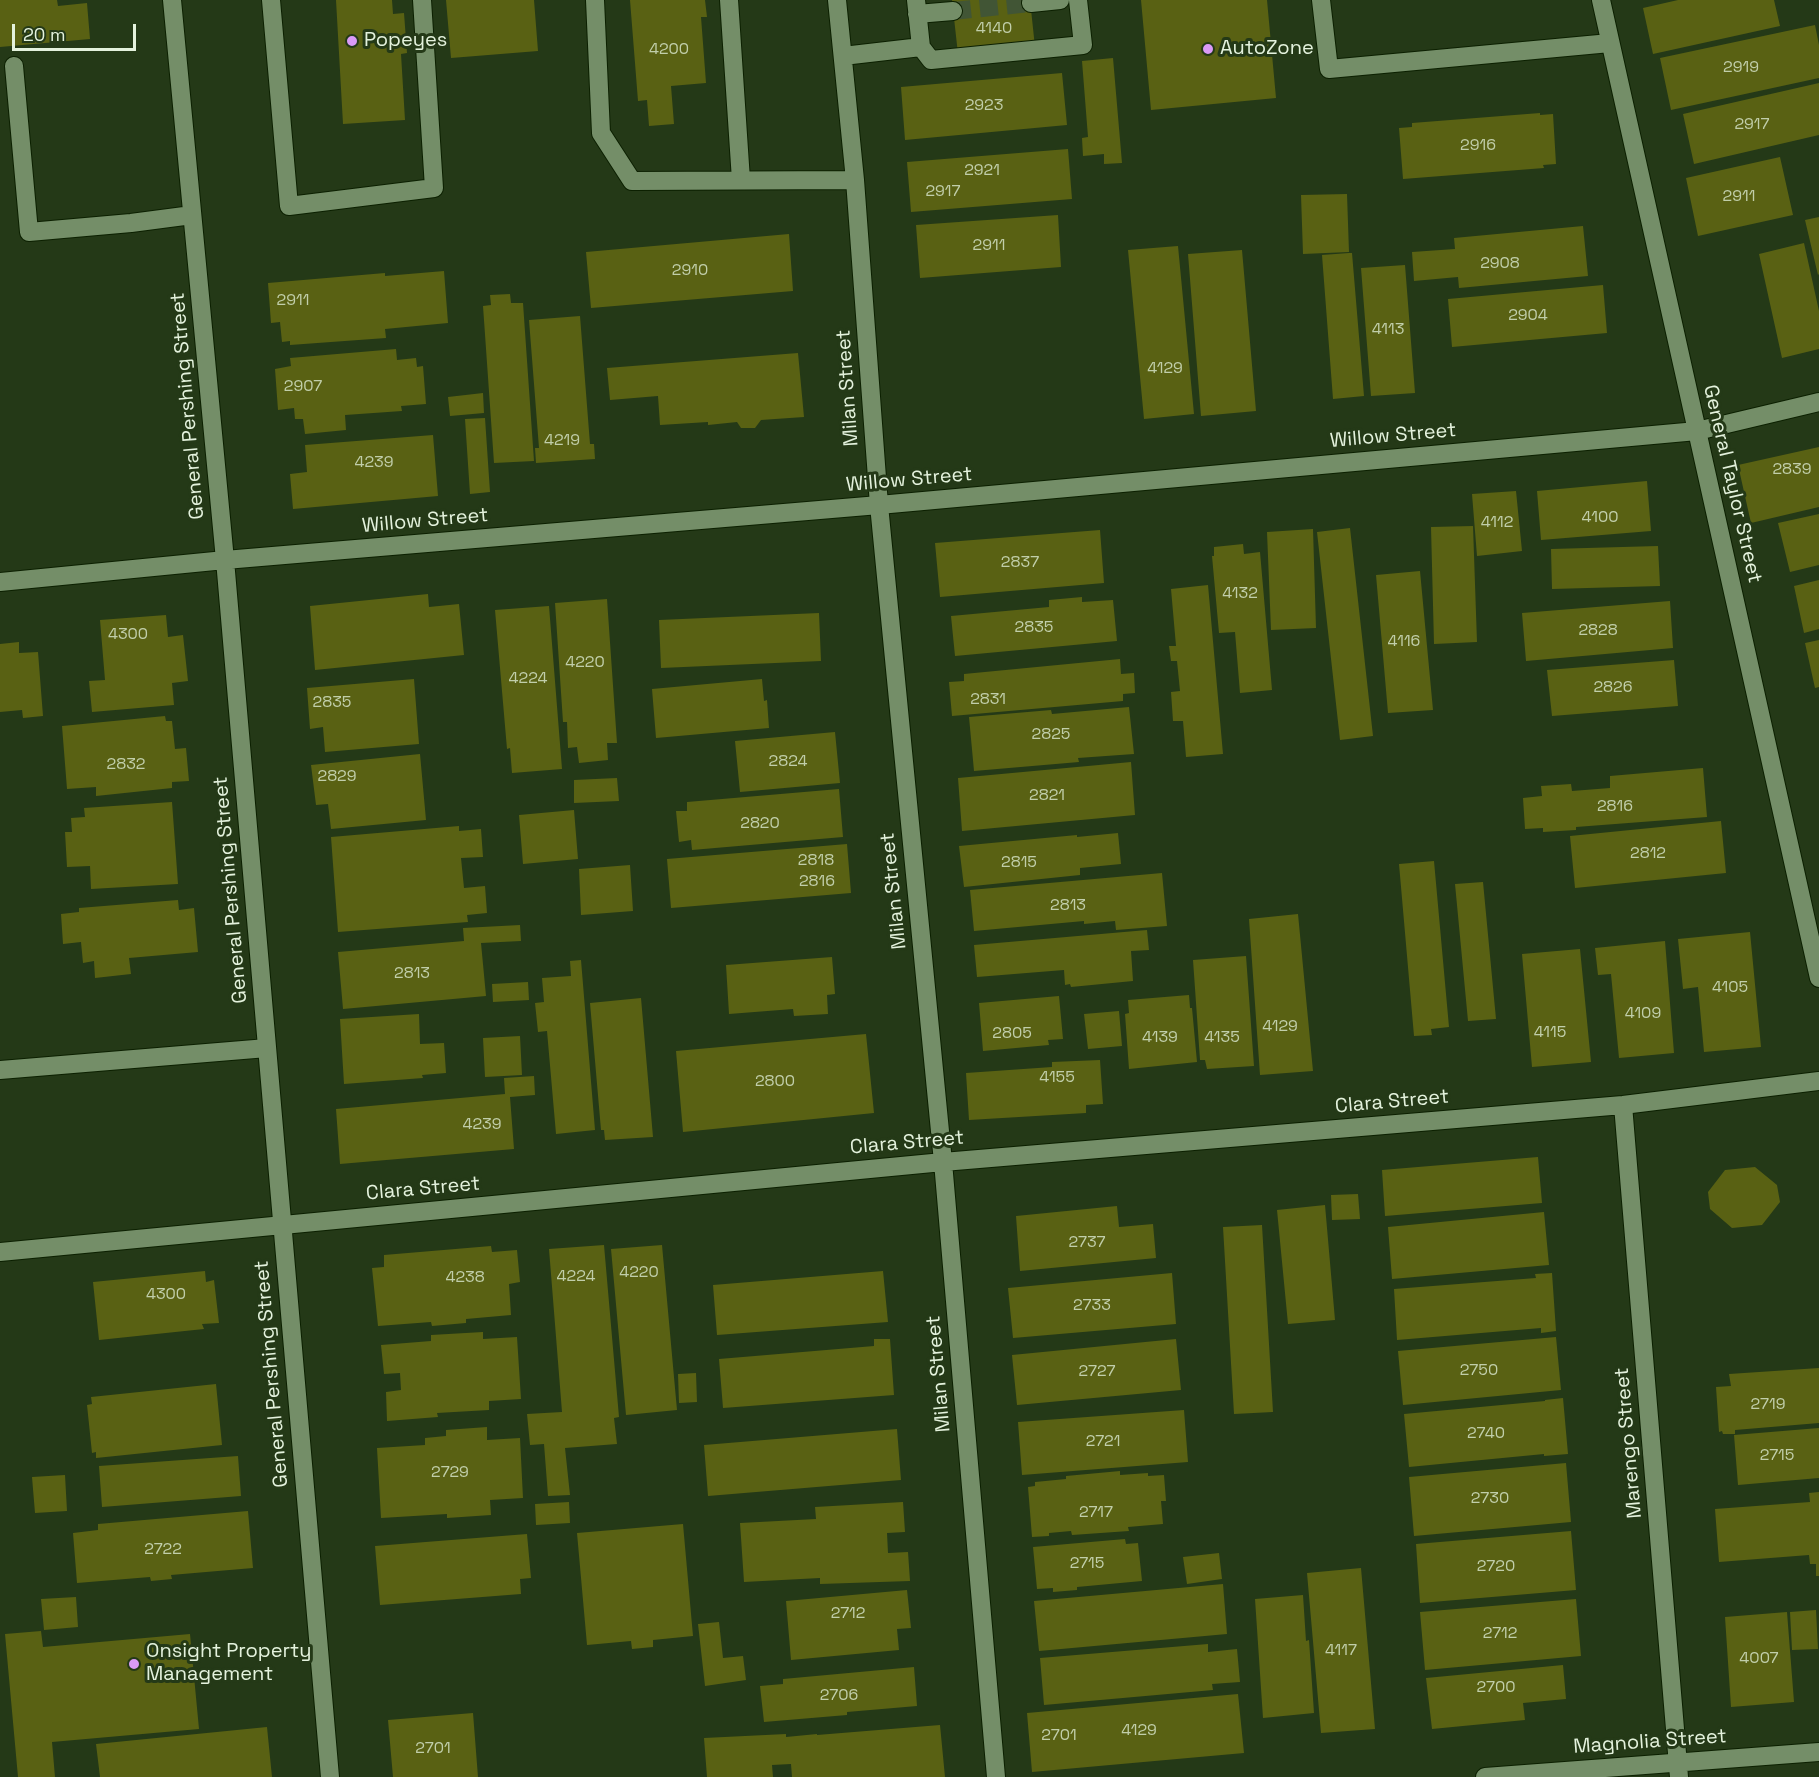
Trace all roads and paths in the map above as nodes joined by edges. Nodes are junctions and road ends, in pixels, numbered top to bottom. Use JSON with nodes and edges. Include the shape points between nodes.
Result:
{"nodes":[{"id":1,"x":172,"y":0,"type":"edge"},
{"id":2,"x":271,"y":0,"type":"edge"},
{"id":3,"x":422,"y":0,"type":"edge"},
{"id":4,"x":595,"y":0,"type":"edge"},
{"id":5,"x":729,"y":0,"type":"edge"},
{"id":6,"x":837,"y":0,"type":"edge"},
{"id":7,"x":1060,"y":0,"type":"edge"},
{"id":8,"x":1078,"y":0,"type":"edge"},
{"id":9,"x":1321,"y":0,"type":"edge"},
{"id":10,"x":1601,"y":0,"type":"edge"},
{"id":11,"x":1031,"y":3,"type":"dead end"},
{"id":12,"x":917,"y":7,"type":"edge"},
{"id":13,"x":953,"y":11,"type":"tunnel mouth"},
{"id":14,"x":1610,"y":43,"type":"junction"},
{"id":15,"x":921,"y":47,"type":"junction"},
{"id":16,"x":843,"y":56,"type":"junction"},
{"id":17,"x":14,"y":66,"type":"dead end"},
{"id":18,"x":741,"y":180,"type":"junction"},
{"id":19,"x":855,"y":180,"type":"junction"},
{"id":20,"x":192,"y":214,"type":"junction"},
{"id":21,"x":1819,"y":402,"type":"edge"},
{"id":22,"x":1696,"y":431,"type":"junction"},
{"id":23,"x":879,"y":505,"type":"junction"},
{"id":24,"x":225,"y":560,"type":"junction"},
{"id":25,"x":0,"y":582,"type":"edge"},
{"id":26,"x":1819,"y":978,"type":"edge"},
{"id":27,"x":267,"y":1048,"type":"junction"},
{"id":28,"x":0,"y":1070,"type":"edge"},
{"id":29,"x":1819,"y":1081,"type":"edge"},
{"id":30,"x":1623,"y":1105,"type":"junction"},
{"id":31,"x":943,"y":1162,"type":"junction"},
{"id":32,"x":282,"y":1225,"type":"junction"},
{"id":33,"x":0,"y":1252,"type":"edge"},
{"id":34,"x":1819,"y":1752,"type":"edge"},
{"id":35,"x":1678,"y":1769,"type":"edge"},
{"id":36,"x":330,"y":1777,"type":"edge"},
{"id":37,"x":996,"y":1777,"type":"edge"},
{"id":38,"x":1485,"y":1777,"type":"edge"}],
"edges":[{"from":1,"to":20,"type":"street","name":"General Pershing Street"},
{"from":2,"to":3,"type":"street","via":[[289,206],[434,188]]},
{"from":4,"to":18,"type":"street","via":[[601,133],[632,181]]},
{"from":5,"to":18,"type":"street"},
{"from":6,"to":16,"type":"street","name":"Milan Street"},
{"from":7,"to":11,"type":"street"},
{"from":8,"to":15,"type":"street","via":[[1083,45],[931,60]]},
{"from":9,"to":14,"type":"street","via":[[1329,69]]},
{"from":10,"to":14,"type":"street","name":"General Taylor Street"},
{"from":12,"to":13,"type":"street"},
{"from":12,"to":15,"type":"street"},
{"from":14,"to":22,"type":"street","name":"General Taylor Street"},
{"from":15,"to":16,"type":"street"},
{"from":16,"to":19,"type":"street","name":"Milan Street"},
{"from":17,"to":20,"type":"street","via":[[29,232]]},
{"from":18,"to":19,"type":"street"},
{"from":19,"to":23,"type":"street","name":"Milan Street"},
{"from":20,"to":24,"type":"street","name":"General Pershing Street"},
{"from":21,"to":22,"type":"street","name":"Willow Street"},
{"from":22,"to":23,"type":"street","name":"Willow Street"},
{"from":22,"to":26,"type":"street","name":"General Taylor Street"},
{"from":23,"to":24,"type":"street","name":"Willow Street"},
{"from":23,"to":31,"type":"street","name":"Milan Street"},
{"from":24,"to":25,"type":"street","name":"Willow Street"},
{"from":24,"to":27,"type":"street","name":"General Pershing Street"},
{"from":27,"to":28,"type":"street"},
{"from":27,"to":32,"type":"street","name":"General Pershing Street"},
{"from":29,"to":30,"type":"street","name":"Clara Street"},
{"from":30,"to":31,"type":"street","name":"Clara Street"},
{"from":30,"to":35,"type":"street","name":"Marengo Street"},
{"from":31,"to":32,"type":"street","name":"Clara Street"},
{"from":31,"to":37,"type":"street","name":"Milan Street"},
{"from":32,"to":33,"type":"street","name":"Clara Street"},
{"from":32,"to":36,"type":"street","name":"General Pershing Street"},
{"from":34,"to":35,"type":"street","name":"Magnolia Street"},
{"from":35,"to":38,"type":"street","name":"Magnolia Street"}]}
